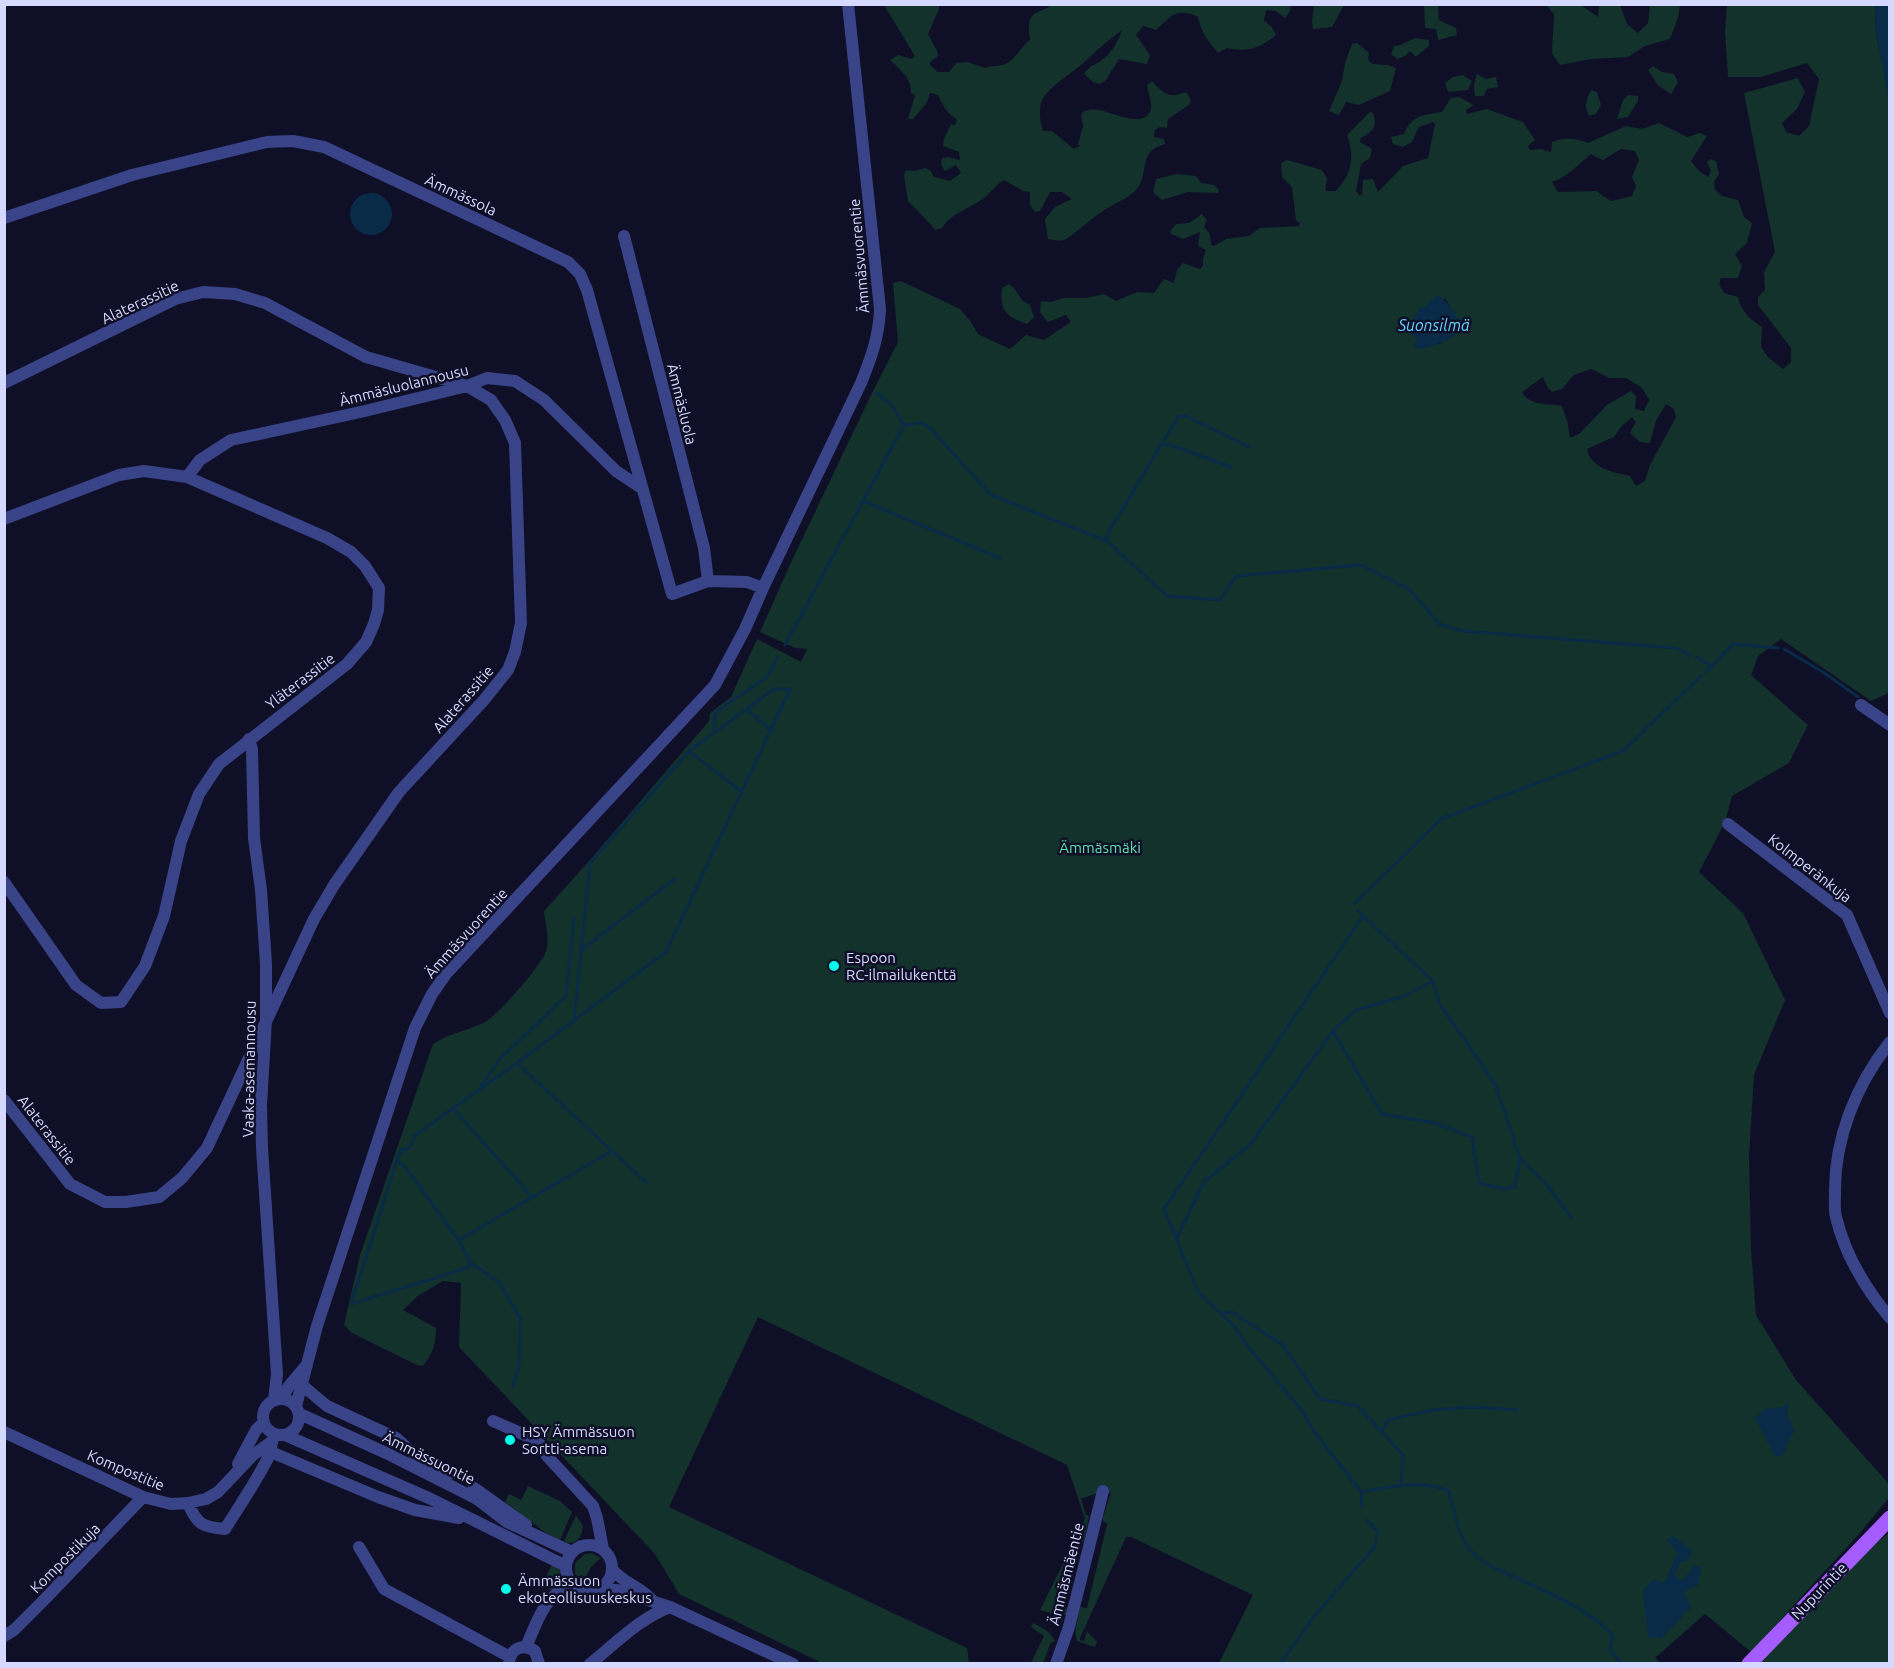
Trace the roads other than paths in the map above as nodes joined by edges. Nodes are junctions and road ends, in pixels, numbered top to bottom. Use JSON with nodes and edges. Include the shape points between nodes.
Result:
{"nodes":[{"id":1,"x":848,"y":4,"type":"edge"},
{"id":2,"x":4,"y":218,"type":"edge"},
{"id":3,"x":624,"y":236,"type":"dead end"},
{"id":4,"x":4,"y":383,"type":"edge"},
{"id":5,"x":467,"y":386,"type":"junction"},
{"id":6,"x":187,"y":477,"type":"junction"},
{"id":7,"x":640,"y":487,"type":"junction"},
{"id":8,"x":4,"y":519,"type":"edge"},
{"id":9,"x":708,"y":580,"type":"junction"},
{"id":10,"x":763,"y":588,"type":"junction"},
{"id":11,"x":1861,"y":705,"type":"dead end"},
{"id":12,"x":1890,"y":725,"type":"edge"},
{"id":13,"x":249,"y":739,"type":"junction"},
{"id":14,"x":1728,"y":824,"type":"dead end"},
{"id":15,"x":4,"y":882,"type":"edge"},
{"id":16,"x":1890,"y":1013,"type":"edge"},
{"id":17,"x":266,"y":1020,"type":"junction"},
{"id":18,"x":1890,"y":1042,"type":"edge"},
{"id":19,"x":4,"y":1100,"type":"edge"},
{"id":20,"x":1890,"y":1317,"type":"edge"},
{"id":21,"x":306,"y":1365,"type":"junction"},
{"id":22,"x":302,"y":1385,"type":"junction"},
{"id":23,"x":278,"y":1399,"type":"junction"},
{"id":24,"x":298,"y":1410,"type":"junction"},
{"id":25,"x":264,"y":1422,"type":"junction"},
{"id":26,"x":493,"y":1423,"type":"dead end"},
{"id":27,"x":4,"y":1432,"type":"edge"},
{"id":28,"x":275,"y":1441,"type":"junction"},
{"id":29,"x":234,"y":1475,"type":"junction"},
{"id":30,"x":1103,"y":1491,"type":"dead end"},
{"id":31,"x":143,"y":1497,"type":"junction"},
{"id":32,"x":188,"y":1503,"type":"junction"},
{"id":33,"x":1890,"y":1518,"type":"edge"},
{"id":34,"x":474,"y":1521,"type":"junction"},
{"id":35,"x":540,"y":1538,"type":"junction"},
{"id":36,"x":359,"y":1547,"type":"dead end"},
{"id":37,"x":603,"y":1549,"type":"junction"},
{"id":38,"x":572,"y":1552,"type":"junction"},
{"id":39,"x":566,"y":1566,"type":"junction"},
{"id":40,"x":612,"y":1569,"type":"junction"},
{"id":41,"x":572,"y":1584,"type":"junction"},
{"id":42,"x":598,"y":1589,"type":"junction"},
{"id":43,"x":652,"y":1600,"type":"junction"},
{"id":44,"x":670,"y":1607,"type":"junction"},
{"id":45,"x":4,"y":1636,"type":"edge"},
{"id":46,"x":526,"y":1647,"type":"junction"},
{"id":47,"x":509,"y":1660,"type":"edge"},
{"id":48,"x":539,"y":1664,"type":"edge"},
{"id":49,"x":590,"y":1664,"type":"edge"},
{"id":50,"x":793,"y":1664,"type":"edge"},
{"id":51,"x":1056,"y":1664,"type":"edge"},
{"id":52,"x":1749,"y":1664,"type":"edge"}],
"edges":[{"from":1,"to":10,"type":"street","name":"Ämmäsvuorentie","via":[[879,298],[879,331],[861,383]]},
{"from":2,"to":7,"type":"street","name":"Ämmässola","via":[[132,176],[267,142],[293,141],[324,147],[568,262],[580,274]]},
{"from":3,"to":9,"type":"street","name":"Ämmäsluola","via":[[704,548]]},
{"from":4,"to":5,"type":"street","name":"Alaterassitie","via":[[175,299],[203,292],[235,294],[264,303],[366,357]]},
{"from":5,"to":6,"type":"street","name":"Ämmäsluolannousu","via":[[231,440],[200,460]]},
{"from":5,"to":7,"type":"street","name":"Ämmäsluolannousu","via":[[487,378],[515,381],[544,400],[616,471]]},
{"from":5,"to":17,"type":"street","name":"Alaterassitie","via":[[491,400],[515,443],[522,594],[515,652],[508,670],[484,700],[399,792],[334,885]]},
{"from":6,"to":8,"type":"street","name":"Yläterassitie","via":[[144,471],[119,475]]},
{"from":6,"to":13,"type":"street","name":"Yläterassitie","via":[[327,538],[351,552],[379,588],[378,610],[366,642],[347,664]]},
{"from":7,"to":9,"type":"street","name":"Ämmässola","via":[[672,594]]},
{"from":9,"to":10,"type":"street","via":[[747,582]]},
{"from":10,"to":21,"type":"street","name":"Ämmäsvuorentie","via":[[715,685],[446,974],[432,994],[415,1028]]},
{"from":11,"to":12,"type":"street"},
{"from":13,"to":15,"type":"street","name":"Yläterassitie","via":[[219,764],[198,794],[181,842],[164,916],[145,966],[121,1002],[100,1003],[76,985]]},
{"from":13,"to":17,"type":"street","name":"Vaaka-asemannousu","via":[[266,964]]},
{"from":14,"to":16,"type":"street","name":"Kolmperänkuja","via":[[1847,915]]},
{"from":17,"to":19,"type":"street","name":"Alaterassitie","via":[[207,1148],[182,1178],[159,1197],[105,1202],[70,1184]]},
{"from":17,"to":23,"type":"street","name":"Vaaka-asemannousu","via":[[261,1115]]},
{"from":18,"to":20,"type":"street","via":[[1876,1059],[1849,1112],[1834,1182],[1835,1215],[1850,1258],[1875,1301]]},
{"from":21,"to":22,"type":"street","name":"Ämmäsvuorentie"},
{"from":21,"to":23,"type":"street"},
{"from":22,"to":24,"type":"street","name":"Ämmäsvuorentie"},
{"from":22,"to":35,"type":"street","name":"Ämmässuontie","via":[[327,1406],[396,1438],[424,1463],[482,1492]]},
{"from":23,"to":24,"type":"street","via":[[290,1401]]},
{"from":23,"to":25,"type":"street","via":[[265,1409]]},
{"from":24,"to":28,"type":"street","via":[[297,1427]]},
{"from":24,"to":35,"type":"street","name":"Ämmässuontie","via":[[477,1498],[507,1522]]},
{"from":25,"to":28,"type":"street"},
{"from":25,"to":29,"type":"street","name":"Kompostitie","via":[[256,1430]]},
{"from":26,"to":37,"type":"street","via":[[534,1439],[544,1450],[592,1506]]},
{"from":27,"to":31,"type":"street","name":"Kompostitie"},
{"from":28,"to":29,"type":"street","name":"Kompostitie","via":[[257,1451]]},
{"from":28,"to":32,"type":"street","via":[[225,1529],[199,1523]]},
{"from":28,"to":34,"type":"street","via":[[431,1499]]},
{"from":28,"to":34,"type":"street","via":[[415,1510]]},
{"from":29,"to":32,"type":"street","name":"Kompostitie","via":[[218,1492]]},
{"from":30,"to":51,"type":"street","name":"Ämmäsmäentie"},
{"from":31,"to":32,"type":"street","name":"Kompostitie"},
{"from":31,"to":45,"type":"street","name":"Kompostikuja"},
{"from":33,"to":52,"type":"main road","name":"Nupurintie"},
{"from":34,"to":39,"type":"street"},
{"from":35,"to":38,"type":"street","name":"Ämmässuontie"},
{"from":36,"to":47,"type":"street","via":[[384,1589]]},
{"from":37,"to":38,"type":"street","via":[[590,1544]]},
{"from":37,"to":40,"type":"street"},
{"from":38,"to":39,"type":"street"},
{"from":39,"to":41,"type":"street"},
{"from":40,"to":42,"type":"street","via":[[608,1581]]},
{"from":40,"to":43,"type":"street","via":[[621,1580],[642,1589]]},
{"from":41,"to":42,"type":"street","via":[[584,1590]]},
{"from":41,"to":46,"type":"street","via":[[547,1600]]},
{"from":42,"to":43,"type":"street"},
{"from":43,"to":44,"type":"street"},
{"from":44,"to":49,"type":"street","via":[[657,1612]]},
{"from":44,"to":50,"type":"street"},
{"from":46,"to":47,"type":"street","via":[[516,1649]]},
{"from":46,"to":48,"type":"street","via":[[535,1651]]}]}
